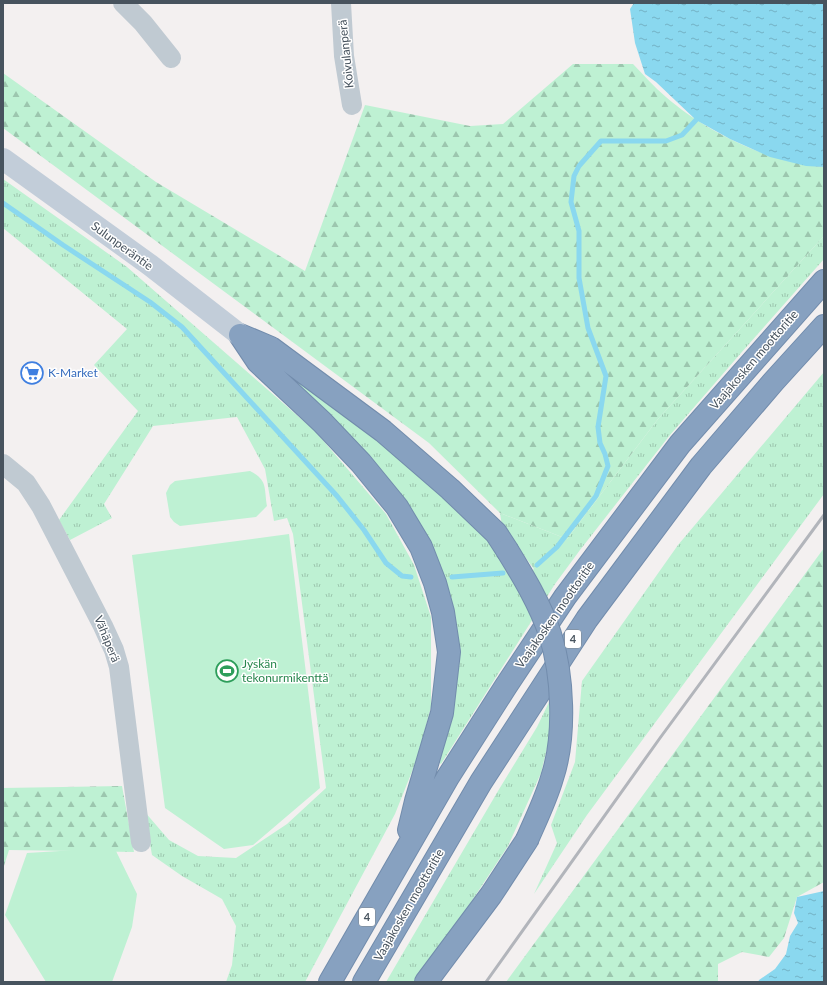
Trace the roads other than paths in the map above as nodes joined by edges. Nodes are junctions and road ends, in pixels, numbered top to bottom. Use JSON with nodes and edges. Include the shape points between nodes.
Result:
{"nodes":[{"id":1,"x":123,"y":3,"type":"edge"},
{"id":2,"x":341,"y":3,"type":"edge"},
{"id":3,"x":171,"y":58,"type":"dead end"},
{"id":4,"x":352,"y":105,"type":"dead end"},
{"id":5,"x":3,"y":159,"type":"edge"},
{"id":6,"x":824,"y":281,"type":"edge"},
{"id":7,"x":824,"y":326,"type":"edge"},
{"id":8,"x":240,"y":335,"type":"junction"},
{"id":9,"x":3,"y":464,"type":"edge"},
{"id":10,"x":141,"y":842,"type":"dead end"},
{"id":11,"x":404,"y":852,"type":"junction"},
{"id":12,"x":330,"y":982,"type":"edge"},
{"id":13,"x":364,"y":982,"type":"edge"},
{"id":14,"x":426,"y":982,"type":"edge"}],
"edges":[{"from":1,"to":3,"type":"street"},
{"from":2,"to":4,"type":"street","name":"Koivulanperä","via":[[344,56]]},
{"from":5,"to":8,"type":"street","name":"Sulunperäntie","via":[[150,265]]},
{"from":6,"to":11,"type":"highway","name":"Vaajakosken moottoritie","number":"4","via":[[680,444],[570,591],[506,686]]},
{"from":7,"to":13,"type":"highway","name":"Vaajakosken moottoritie","number":"4","via":[[701,466],[587,618],[481,782]]},
{"from":8,"to":11,"type":"highway","via":[[258,362],[322,422],[361,463],[397,507],[421,547],[435,583],[443,612],[448,652],[442,713]]},
{"from":8,"to":14,"type":"highway","bridge":true,"via":[[271,348],[383,431],[496,533],[528,584],[550,634],[560,696],[560,743],[553,777],[526,840],[491,895]]},
{"from":9,"to":10,"type":"street","name":"Vähäperä","via":[[26,484],[42,506],[114,650],[119,667]]},
{"from":11,"to":12,"type":"highway","name":"Vaajakosken moottoritie","number":"4"}]}
